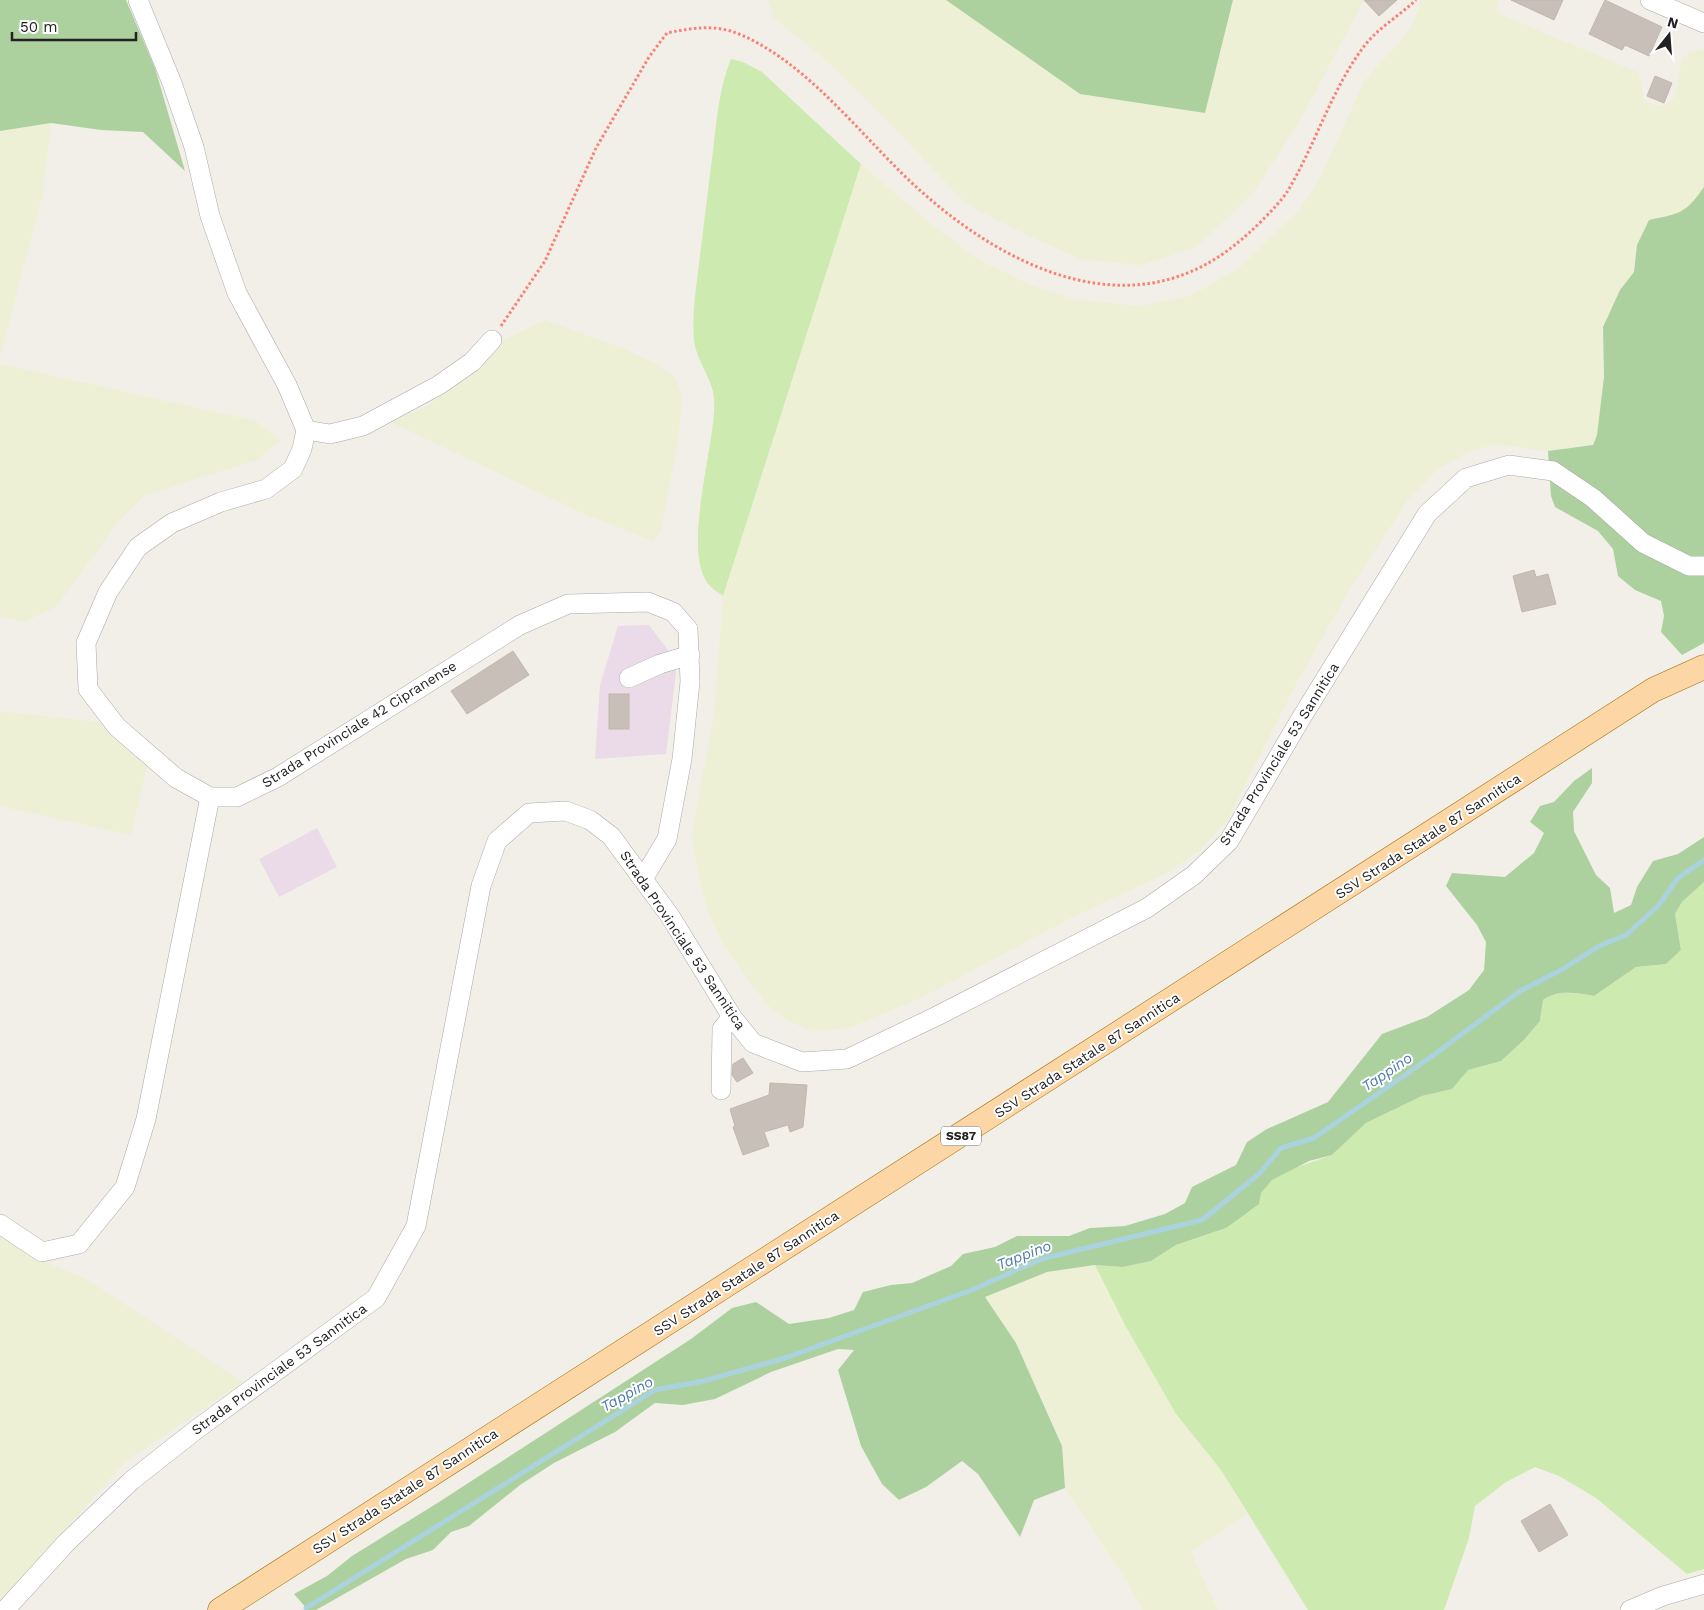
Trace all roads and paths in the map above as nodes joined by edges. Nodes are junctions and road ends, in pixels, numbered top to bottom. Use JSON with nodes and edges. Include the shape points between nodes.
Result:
{"nodes":[{"id":1,"x":138,"y":0,"type":"edge"},
{"id":2,"x":1416,"y":0,"type":"edge"},
{"id":3,"x":1650,"y":0,"type":"edge"},
{"id":4,"x":1704,"y":23,"type":"edge"},
{"id":5,"x":492,"y":340,"type":"joint"},
{"id":6,"x":306,"y":430,"type":"junction"},
{"id":7,"x":1704,"y":566,"type":"edge"},
{"id":8,"x":690,"y":655,"type":"junction"},
{"id":9,"x":1704,"y":667,"type":"edge"},
{"id":10,"x":629,"y":678,"type":"dead end"},
{"id":11,"x":210,"y":797,"type":"junction"},
{"id":12,"x":643,"y":879,"type":"junction"},
{"id":13,"x":732,"y":1017,"type":"junction"},
{"id":14,"x":721,"y":1090,"type":"dead end"},
{"id":15,"x":0,"y":1224,"type":"edge"},
{"id":16,"x":1704,"y":1584,"type":"edge"},
{"id":17,"x":4,"y":1610,"type":"edge"},
{"id":18,"x":220,"y":1610,"type":"edge"},
{"id":19,"x":1630,"y":1610,"type":"edge"}],
"edges":[{"from":1,"to":6,"type":"street","via":[[172,82],[194,147],[210,216],[237,293],[287,385]]},
{"from":2,"to":5,"type":"path","via":[[1388,21],[1363,47],[1340,82],[1286,194],[1237,244],[1201,269],[1157,282],[1118,286],[1079,282],[996,248],[924,194],[800,72],[764,48],[738,34],[705,26],[667,33],[649,57],[596,148],[545,261]]},
{"from":3,"to":4,"type":"street"},
{"from":5,"to":6,"type":"street","via":[[472,362],[363,426],[330,434]]},
{"from":6,"to":11,"type":"street","name":"Strada Provinciale 42 Cipranense","via":[[293,469],[266,489],[221,502],[172,523],[138,547],[108,592],[86,644],[88,689],[117,726],[176,778]]},
{"from":7,"to":13,"type":"street","name":"Strada Provinciale 53 Sannitica","via":[[1689,566],[1643,543],[1593,498],[1553,471],[1509,465],[1466,478],[1427,514],[1229,841],[1194,875],[1147,908],[847,1059],[802,1062],[754,1042]]},
{"from":8,"to":10,"type":"street"},
{"from":8,"to":11,"type":"street","name":"Strada Provinciale 42 Cipranense","via":[[688,629],[674,612],[648,602],[568,604],[520,625],[278,777],[237,797]]},
{"from":8,"to":12,"type":"street","name":"Strada Provinciale 42 Cipranense","via":[[682,759],[667,839]]},
{"from":9,"to":18,"type":"main road","name":"SSV Strada Statale 87 Sannitica","number":"SS87","via":[[1653,690]]},
{"from":11,"to":15,"type":"street","via":[[146,1119],[125,1186],[79,1244],[42,1252]]},
{"from":12,"to":13,"type":"street","name":"Strada Provinciale 53 Sannitica","via":[[670,916]]},
{"from":12,"to":17,"type":"street","name":"Strada Provinciale 53 Sannitica","via":[[611,836],[590,820],[566,811],[529,812],[497,841],[481,886],[416,1226],[376,1298],[131,1481],[66,1543]]},
{"from":13,"to":14,"type":"street","via":[[722,1029]]},
{"from":16,"to":19,"type":"street"}]}
